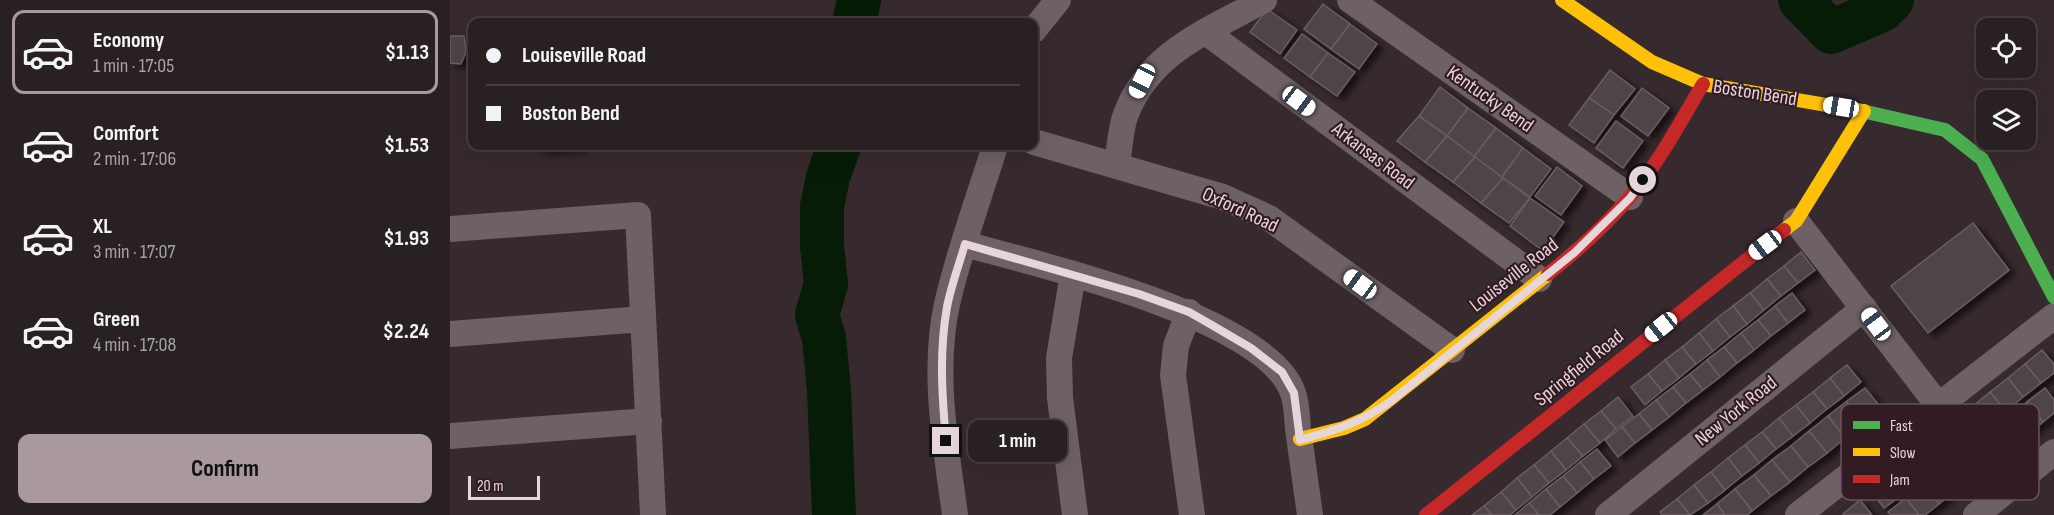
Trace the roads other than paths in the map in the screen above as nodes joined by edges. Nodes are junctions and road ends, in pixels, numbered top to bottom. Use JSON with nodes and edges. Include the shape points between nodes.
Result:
{"nodes":[{"id":1,"x":1058,"y":0,"type":"edge"},
{"id":2,"x":1264,"y":0,"type":"edge"},
{"id":3,"x":1350,"y":0,"type":"edge"},
{"id":4,"x":1562,"y":0,"type":"edge"},
{"id":5,"x":1038,"y":25,"type":"edge"},
{"id":6,"x":1206,"y":32,"type":"junction"},
{"id":7,"x":1703,"y":84,"type":"junction"},
{"id":8,"x":1864,"y":111,"type":"junction"},
{"id":9,"x":1038,"y":143,"type":"edge"},
{"id":10,"x":994,"y":150,"type":"edge"},
{"id":11,"x":1117,"y":164,"type":"junction"},
{"id":12,"x":1630,"y":198,"type":"junction"},
{"id":13,"x":1796,"y":221,"type":"junction"},
{"id":14,"x":450,"y":229,"type":"edge"},
{"id":15,"x":965,"y":244,"type":"junction"},
{"id":16,"x":1073,"y":274,"type":"junction"},
{"id":17,"x":1539,"y":279,"type":"junction"},
{"id":18,"x":2054,"y":297,"type":"edge"},
{"id":19,"x":1864,"y":308,"type":"junction"},
{"id":20,"x":1189,"y":312,"type":"junction"},
{"id":21,"x":2054,"y":316,"type":"edge"},
{"id":22,"x":643,"y":320,"type":"junction"},
{"id":23,"x":450,"y":334,"type":"edge"},
{"id":24,"x":1452,"y":350,"type":"junction"},
{"id":25,"x":1937,"y":404,"type":"edge"},
{"id":26,"x":1939,"y":404,"type":"edge"},
{"id":27,"x":649,"y":421,"type":"junction"},
{"id":28,"x":450,"y":436,"type":"edge"},
{"id":29,"x":1300,"y":440,"type":"junction"},
{"id":30,"x":2054,"y":452,"type":"edge"},
{"id":31,"x":2039,"y":464,"type":"edge"},
{"id":32,"x":1841,"y":481,"type":"edge"},
{"id":33,"x":1995,"y":500,"type":"edge"},
{"id":34,"x":653,"y":515,"type":"edge"},
{"id":35,"x":955,"y":515,"type":"edge"},
{"id":36,"x":1075,"y":515,"type":"edge"},
{"id":37,"x":1192,"y":515,"type":"edge"},
{"id":38,"x":1310,"y":515,"type":"edge"},
{"id":39,"x":1426,"y":515,"type":"edge"},
{"id":40,"x":1608,"y":515,"type":"edge"},
{"id":41,"x":1798,"y":515,"type":"edge"},
{"id":42,"x":1976,"y":515,"type":"edge"}],
"edges":[{"from":1,"to":5,"type":"street"},
{"from":2,"to":6,"type":"street"},
{"from":3,"to":12,"type":"street","name":"Kentucky Bend"},
{"from":4,"to":7,"type":"street","name":"Boston Bend","via":[[1652,62]]},
{"from":6,"to":11,"type":"street","via":[[1170,52],[1142,81],[1125,116]]},
{"from":6,"to":17,"type":"street","name":"Arkansas Road"},
{"from":7,"to":8,"type":"street","name":"Boston Bend"},
{"from":7,"to":12,"type":"street","name":"Louiseville Road","via":[[1656,163]]},
{"from":8,"to":13,"type":"street","name":"Springfield Road"},
{"from":8,"to":18,"type":"street","name":"Boston Bend","via":[[1945,130],[1982,159]]},
{"from":9,"to":11,"type":"street","name":"Oxford Road"},
{"from":10,"to":15,"type":"street"},
{"from":11,"to":24,"type":"street","name":"Oxford Road","via":[[1223,197],[1269,218]]},
{"from":12,"to":17,"type":"street","name":"Louiseville Road","via":[[1574,253]]},
{"from":13,"to":19,"type":"street"},
{"from":13,"to":39,"type":"street","name":"Springfield Road"},
{"from":14,"to":22,"type":"street","via":[[638,215]]},
{"from":15,"to":16,"type":"street"},
{"from":15,"to":35,"type":"street","via":[[947,304],[941,377]]},
{"from":16,"to":20,"type":"street"},
{"from":16,"to":36,"type":"street","via":[[1059,358],[1060,398]]},
{"from":17,"to":24,"type":"street","name":"Louiseville Road"},
{"from":19,"to":25,"type":"street"},
{"from":19,"to":40,"type":"street","name":"New York Road"},
{"from":20,"to":29,"type":"street","via":[[1251,348],[1282,372],[1294,393]]},
{"from":20,"to":37,"type":"street","via":[[1176,346],[1173,375]]},
{"from":21,"to":26,"type":"street"},
{"from":22,"to":23,"type":"street"},
{"from":22,"to":27,"type":"street"},
{"from":24,"to":29,"type":"street","name":"Louiseville Road","via":[[1365,419]]},
{"from":27,"to":28,"type":"street"},
{"from":27,"to":34,"type":"street"},
{"from":29,"to":38,"type":"street"},
{"from":30,"to":31,"type":"street"},
{"from":32,"to":41,"type":"street"},
{"from":33,"to":42,"type":"street"}]}
